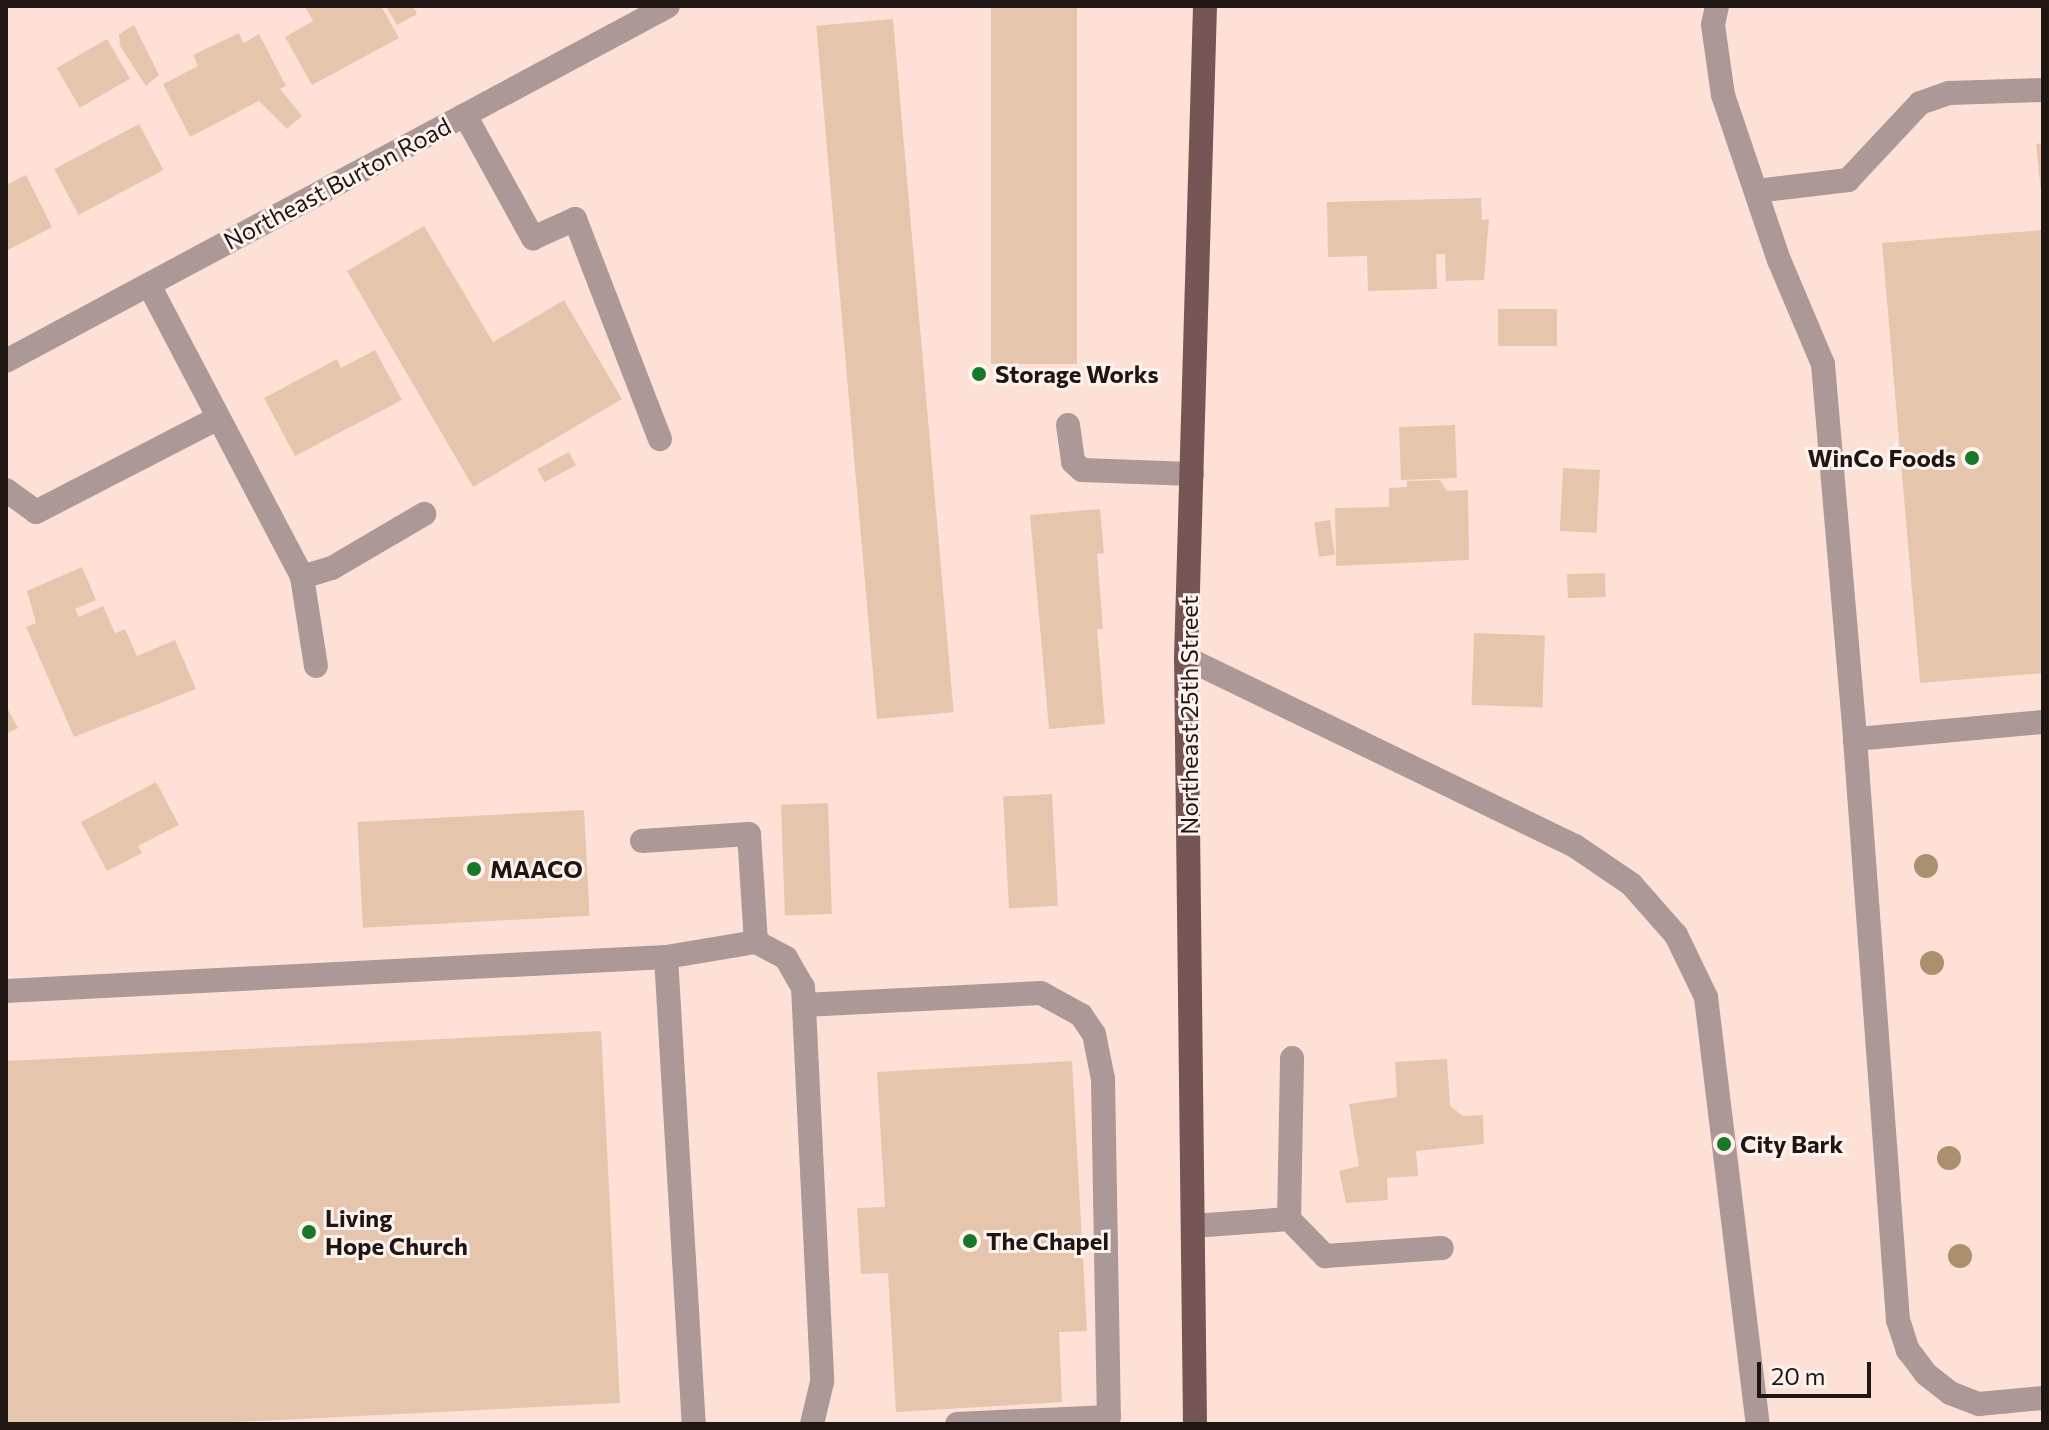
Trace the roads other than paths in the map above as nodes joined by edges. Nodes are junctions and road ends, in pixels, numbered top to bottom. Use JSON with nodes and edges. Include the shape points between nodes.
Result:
{"nodes":[{"id":1,"x":668,"y":6,"type":"edge"},
{"id":2,"x":1205,"y":6,"type":"edge"},
{"id":3,"x":1717,"y":6,"type":"edge"},
{"id":4,"x":2043,"y":90,"type":"edge"},
{"id":5,"x":465,"y":115,"type":"junction"},
{"id":6,"x":1756,"y":191,"type":"junction"},
{"id":7,"x":149,"y":285,"type":"junction"},
{"id":8,"x":6,"y":361,"type":"edge"},
{"id":9,"x":218,"y":418,"type":"junction"},
{"id":10,"x":1068,"y":425,"type":"dead end"},
{"id":11,"x":660,"y":439,"type":"dead end"},
{"id":12,"x":1192,"y":474,"type":"junction"},
{"id":13,"x":6,"y":490,"type":"edge"},
{"id":14,"x":424,"y":514,"type":"dead end"},
{"id":15,"x":302,"y":577,"type":"junction"},
{"id":16,"x":1186,"y":658,"type":"junction"},
{"id":17,"x":316,"y":666,"type":"dead end"},
{"id":18,"x":2043,"y":722,"type":"edge"},
{"id":19,"x":1855,"y":739,"type":"junction"},
{"id":20,"x":642,"y":841,"type":"dead end"},
{"id":21,"x":756,"y":942,"type":"junction"},
{"id":22,"x":666,"y":957,"type":"junction"},
{"id":23,"x":6,"y":991,"type":"edge"},
{"id":24,"x":804,"y":1005,"type":"junction"},
{"id":25,"x":1292,"y":1058,"type":"dead end"},
{"id":26,"x":1289,"y":1219,"type":"junction"},
{"id":27,"x":1193,"y":1226,"type":"junction"},
{"id":28,"x":1442,"y":1248,"type":"dead end"},
{"id":29,"x":2043,"y":1398,"type":"edge"},
{"id":30,"x":694,"y":1424,"type":"edge"},
{"id":31,"x":812,"y":1424,"type":"edge"},
{"id":32,"x":957,"y":1424,"type":"edge"},
{"id":33,"x":1195,"y":1424,"type":"edge"},
{"id":34,"x":1758,"y":1424,"type":"edge"}],
"edges":[{"from":1,"to":5,"type":"street","name":"Northeast Burton Road"},
{"from":2,"to":12,"type":"main road","name":"Northeast 25th Street"},
{"from":3,"to":6,"type":"street","via":[[1713,25],[1723,95]]},
{"from":4,"to":6,"type":"street","via":[[1949,93],[1920,103],[1848,180]]},
{"from":5,"to":7,"type":"street","name":"Northeast Burton Road"},
{"from":5,"to":11,"type":"street","via":[[533,238],[575,219]]},
{"from":6,"to":19,"type":"street","via":[[1823,364]]},
{"from":7,"to":8,"type":"street","name":"Northeast Burton Road"},
{"from":7,"to":9,"type":"street"},
{"from":9,"to":13,"type":"street","via":[[36,512]]},
{"from":9,"to":15,"type":"street"},
{"from":10,"to":12,"type":"street","via":[[1073,462],[1082,470]]},
{"from":12,"to":16,"type":"main road","name":"Northeast 25th Street"},
{"from":14,"to":15,"type":"street","via":[[332,568]]},
{"from":15,"to":17,"type":"street"},
{"from":16,"to":27,"type":"main road","name":"Northeast 25th Street"},
{"from":16,"to":34,"type":"street","via":[[1575,846],[1631,884],[1676,935],[1706,997]]},
{"from":18,"to":19,"type":"street"},
{"from":19,"to":29,"type":"street","via":[[1898,1320],[1908,1350],[1950,1393],[1979,1404]]},
{"from":20,"to":21,"type":"street","via":[[749,834]]},
{"from":21,"to":22,"type":"street"},
{"from":21,"to":24,"type":"street","via":[[772,948],[797,971]]},
{"from":22,"to":23,"type":"street"},
{"from":22,"to":30,"type":"street"},
{"from":24,"to":31,"type":"street","via":[[822,1382]]},
{"from":24,"to":32,"type":"street","via":[[1041,993],[1081,1015],[1094,1034],[1103,1079],[1109,1417]]},
{"from":25,"to":26,"type":"street"},
{"from":26,"to":27,"type":"street"},
{"from":26,"to":28,"type":"street","via":[[1325,1256]]},
{"from":27,"to":33,"type":"main road","name":"Northeast 25th Street"}]}
